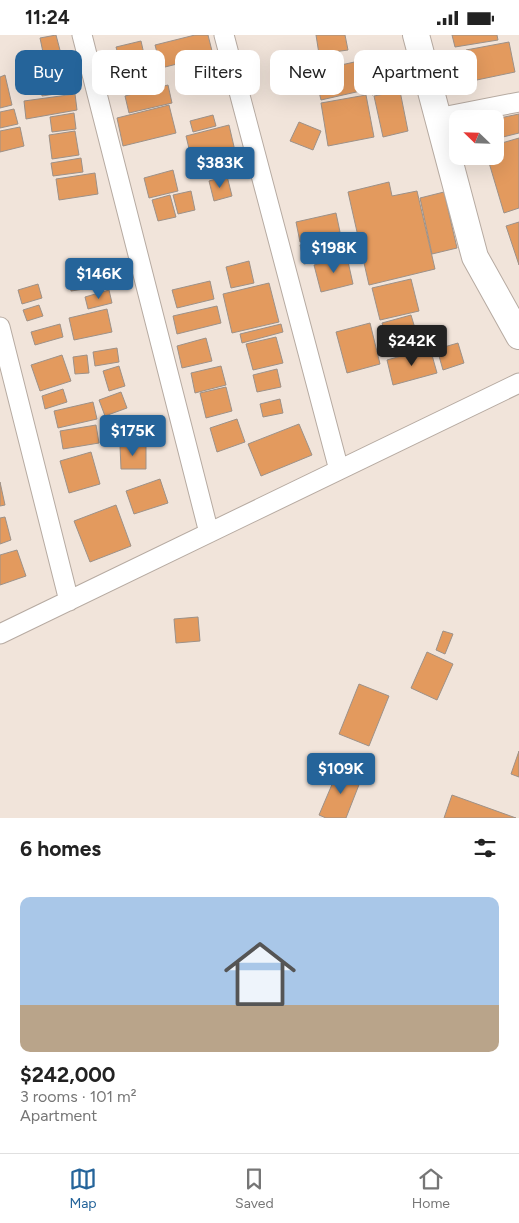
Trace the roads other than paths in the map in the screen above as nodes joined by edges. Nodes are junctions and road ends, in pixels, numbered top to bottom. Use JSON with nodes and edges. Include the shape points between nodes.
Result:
{"nodes":[{"id":1,"x":82,"y":35,"type":"edge"},
{"id":2,"x":224,"y":35,"type":"edge"},
{"id":3,"x":416,"y":35,"type":"edge"},
{"id":4,"x":519,"y":102,"type":"edge"},
{"id":5,"x":437,"y":118,"type":"junction"},
{"id":6,"x":0,"y":327,"type":"edge"},
{"id":7,"x":519,"y":336,"type":"edge"},
{"id":8,"x":519,"y":383,"type":"edge"},
{"id":9,"x":339,"y":470,"type":"junction"},
{"id":10,"x":209,"y":533,"type":"junction"},
{"id":11,"x":69,"y":601,"type":"junction"},
{"id":12,"x":0,"y":635,"type":"edge"}],
"edges":[{"from":1,"to":10,"type":"street"},
{"from":2,"to":9,"type":"street"},
{"from":3,"to":5,"type":"main road"},
{"from":4,"to":5,"type":"street"},
{"from":5,"to":7,"type":"main road","via":[[475,257]]},
{"from":6,"to":11,"type":"street"},
{"from":8,"to":9,"type":"street"},
{"from":9,"to":10,"type":"street"},
{"from":10,"to":11,"type":"street"},
{"from":11,"to":12,"type":"street"}]}
